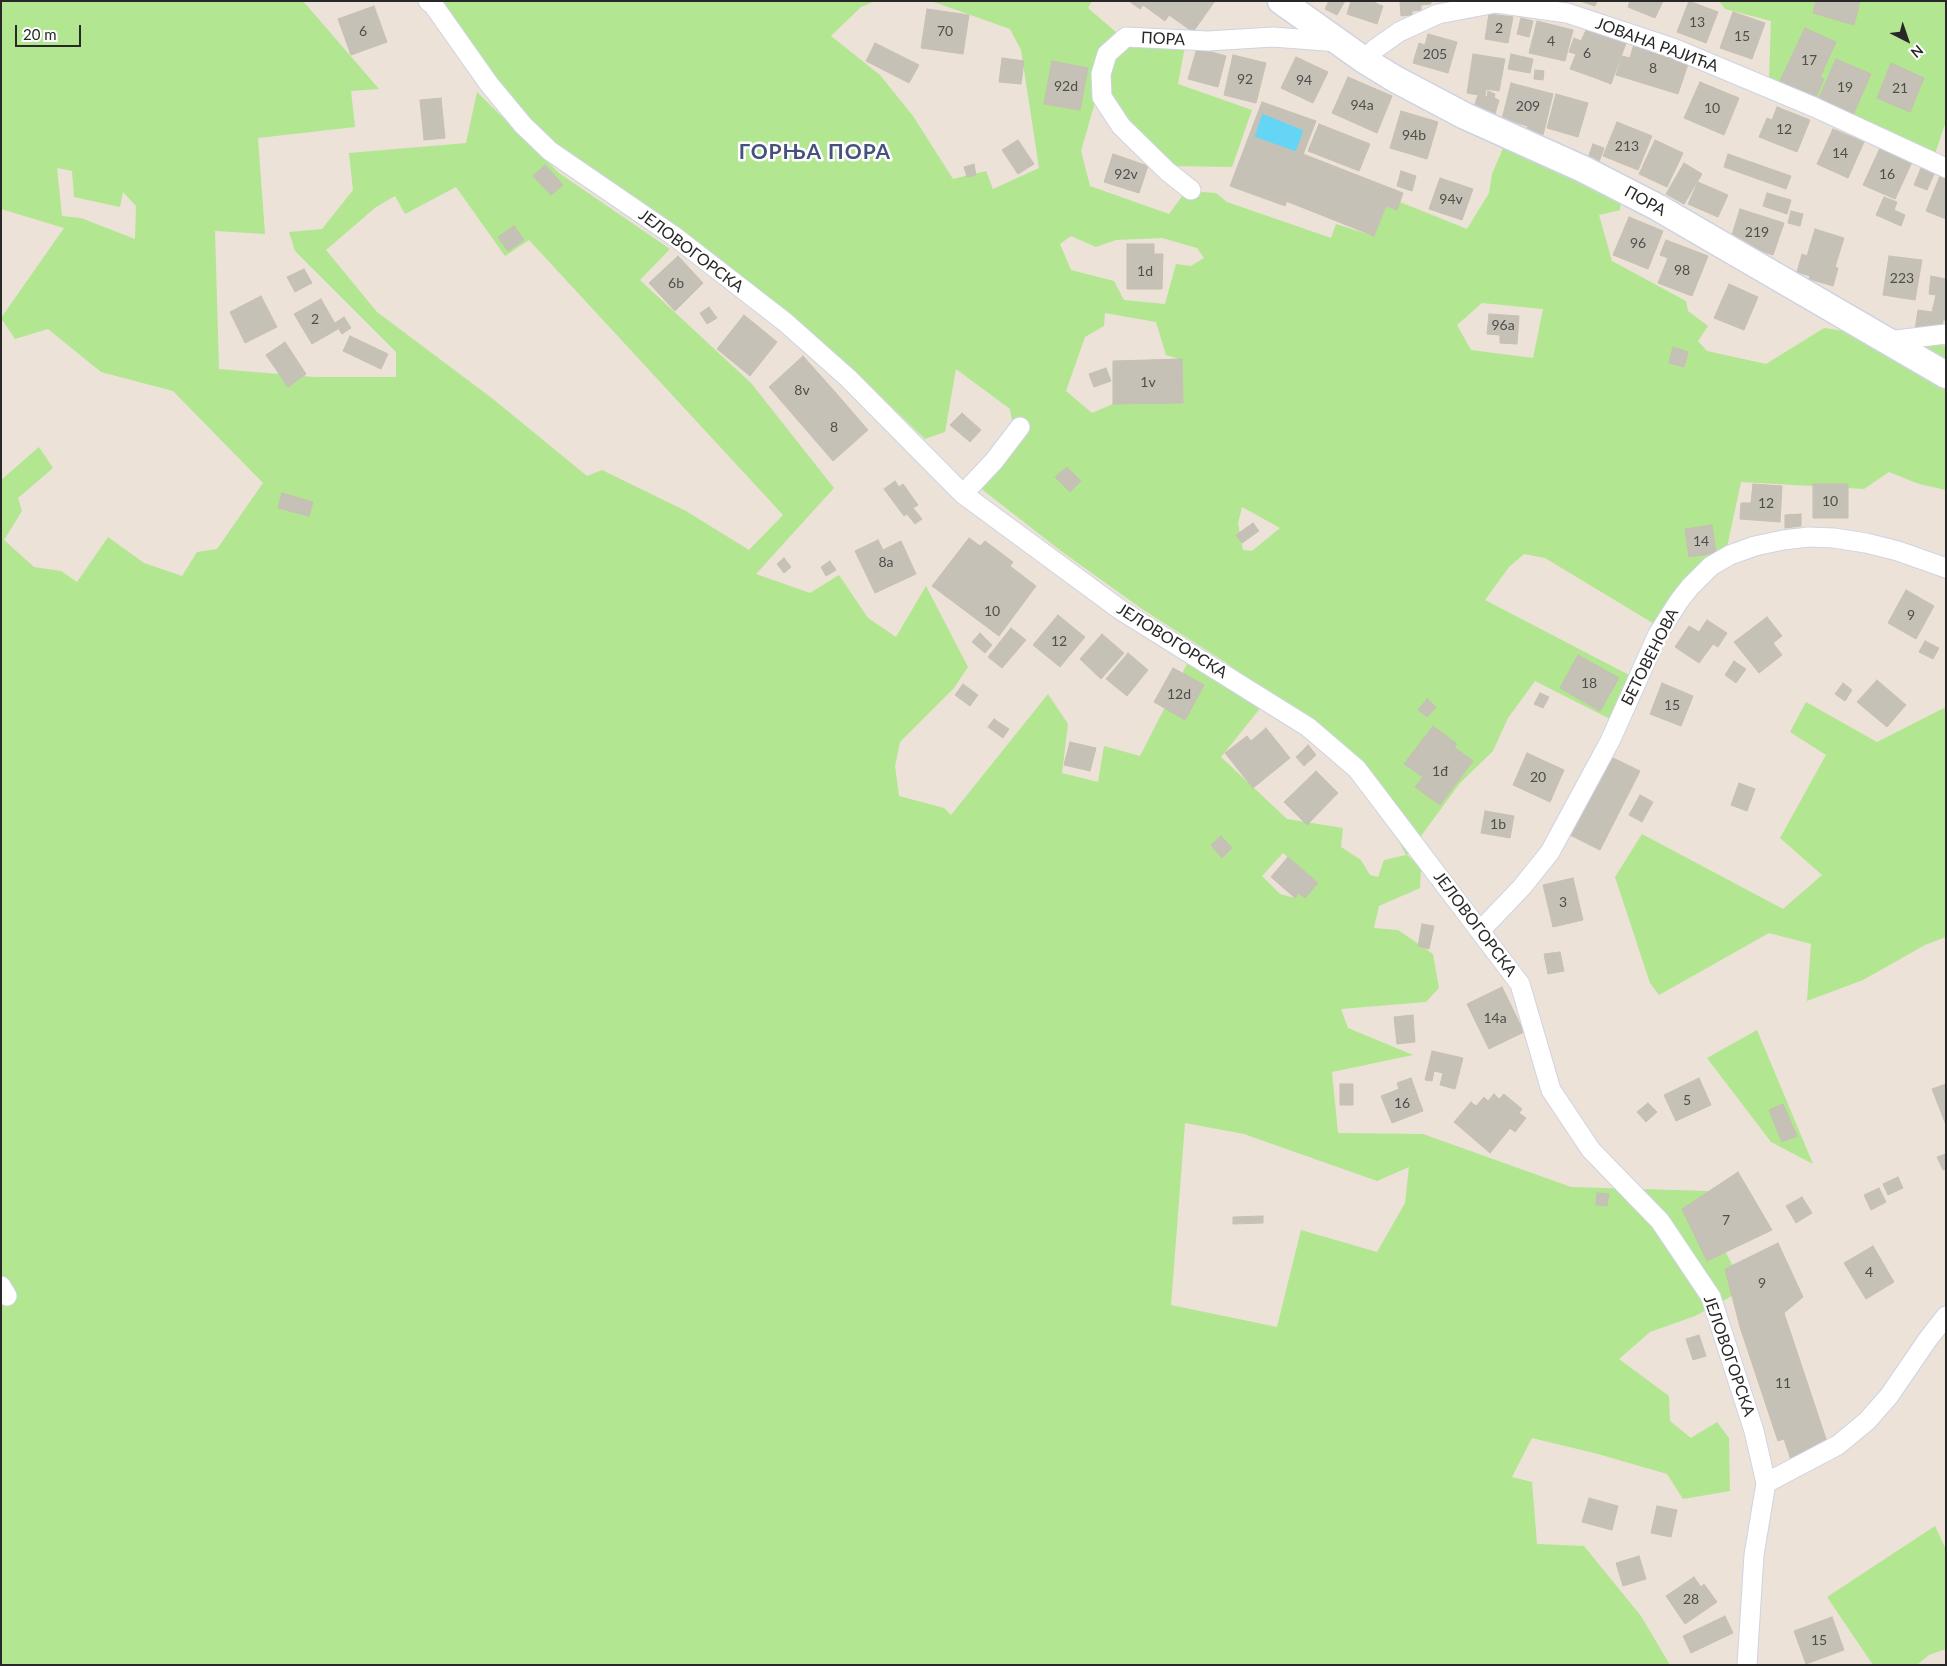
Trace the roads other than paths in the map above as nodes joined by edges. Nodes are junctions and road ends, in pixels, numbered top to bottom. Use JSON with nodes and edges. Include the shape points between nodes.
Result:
{"nodes":[{"id":1,"x":428,"y":1,"type":"edge"},
{"id":2,"x":1281,"y":1,"type":"edge"},
{"id":3,"x":1338,"y":42,"type":"junction"},
{"id":4,"x":1364,"y":60,"type":"junction"},
{"id":5,"x":1946,"y":168,"type":"edge"},
{"id":6,"x":1190,"y":190,"type":"dead end"},
{"id":7,"x":1946,"y":334,"type":"edge"},
{"id":8,"x":1888,"y":341,"type":"junction"},
{"id":9,"x":1946,"y":375,"type":"edge"},
{"id":10,"x":1020,"y":427,"type":"dead end"},
{"id":11,"x":963,"y":494,"type":"junction"},
{"id":12,"x":1946,"y":568,"type":"edge"},
{"id":13,"x":1480,"y":931,"type":"junction"},
{"id":14,"x":1946,"y":1316,"type":"edge"},
{"id":15,"x":1766,"y":1483,"type":"junction"},
{"id":16,"x":1747,"y":1665,"type":"edge"}],
"edges":[{"from":1,"to":11,"type":"street","name":"ЈЕЛОВОГОРСКА","via":[[488,84],[522,125],[550,151],[674,236],[785,322],[848,378]]},
{"from":2,"to":3,"type":"street","name":"ПОРА"},
{"from":3,"to":4,"type":"street","name":"ПОРА"},
{"from":3,"to":6,"type":"street","name":"ПОРА","via":[[1273,37],[1208,41],[1126,37],[1107,54],[1101,74],[1102,97],[1121,126]]},
{"from":4,"to":5,"type":"street","name":"ЈОВАНА РАЈИЋА","via":[[1399,32],[1438,14],[1496,3],[1567,12],[1673,48],[1814,107]]},
{"from":4,"to":8,"type":"street","name":"ПОРА","via":[[1465,116],[1657,206]]},
{"from":7,"to":8,"type":"street"},
{"from":8,"to":9,"type":"street","name":"ПОРА"},
{"from":10,"to":11,"type":"street"},
{"from":11,"to":13,"type":"street","name":"ЈЕЛОВОГОРСКА","via":[[1122,611],[1308,726],[1357,769]]},
{"from":12,"to":13,"type":"street","name":"БЕТОВЕНОВА","via":[[1866,543],[1809,537],[1755,546],[1712,566],[1678,601],[1658,634],[1610,741],[1550,852]]},
{"from":13,"to":15,"type":"street","name":"ЈЕЛОВОГОРСКА","via":[[1520,984],[1551,1090],[1591,1150],[1660,1220],[1711,1297],[1754,1431]]},
{"from":14,"to":15,"type":"street","via":[[1867,1422],[1838,1445]]},
{"from":15,"to":16,"type":"street","name":"ЈЕЛОВОГОРСКА","via":[[1754,1555]]}]}
